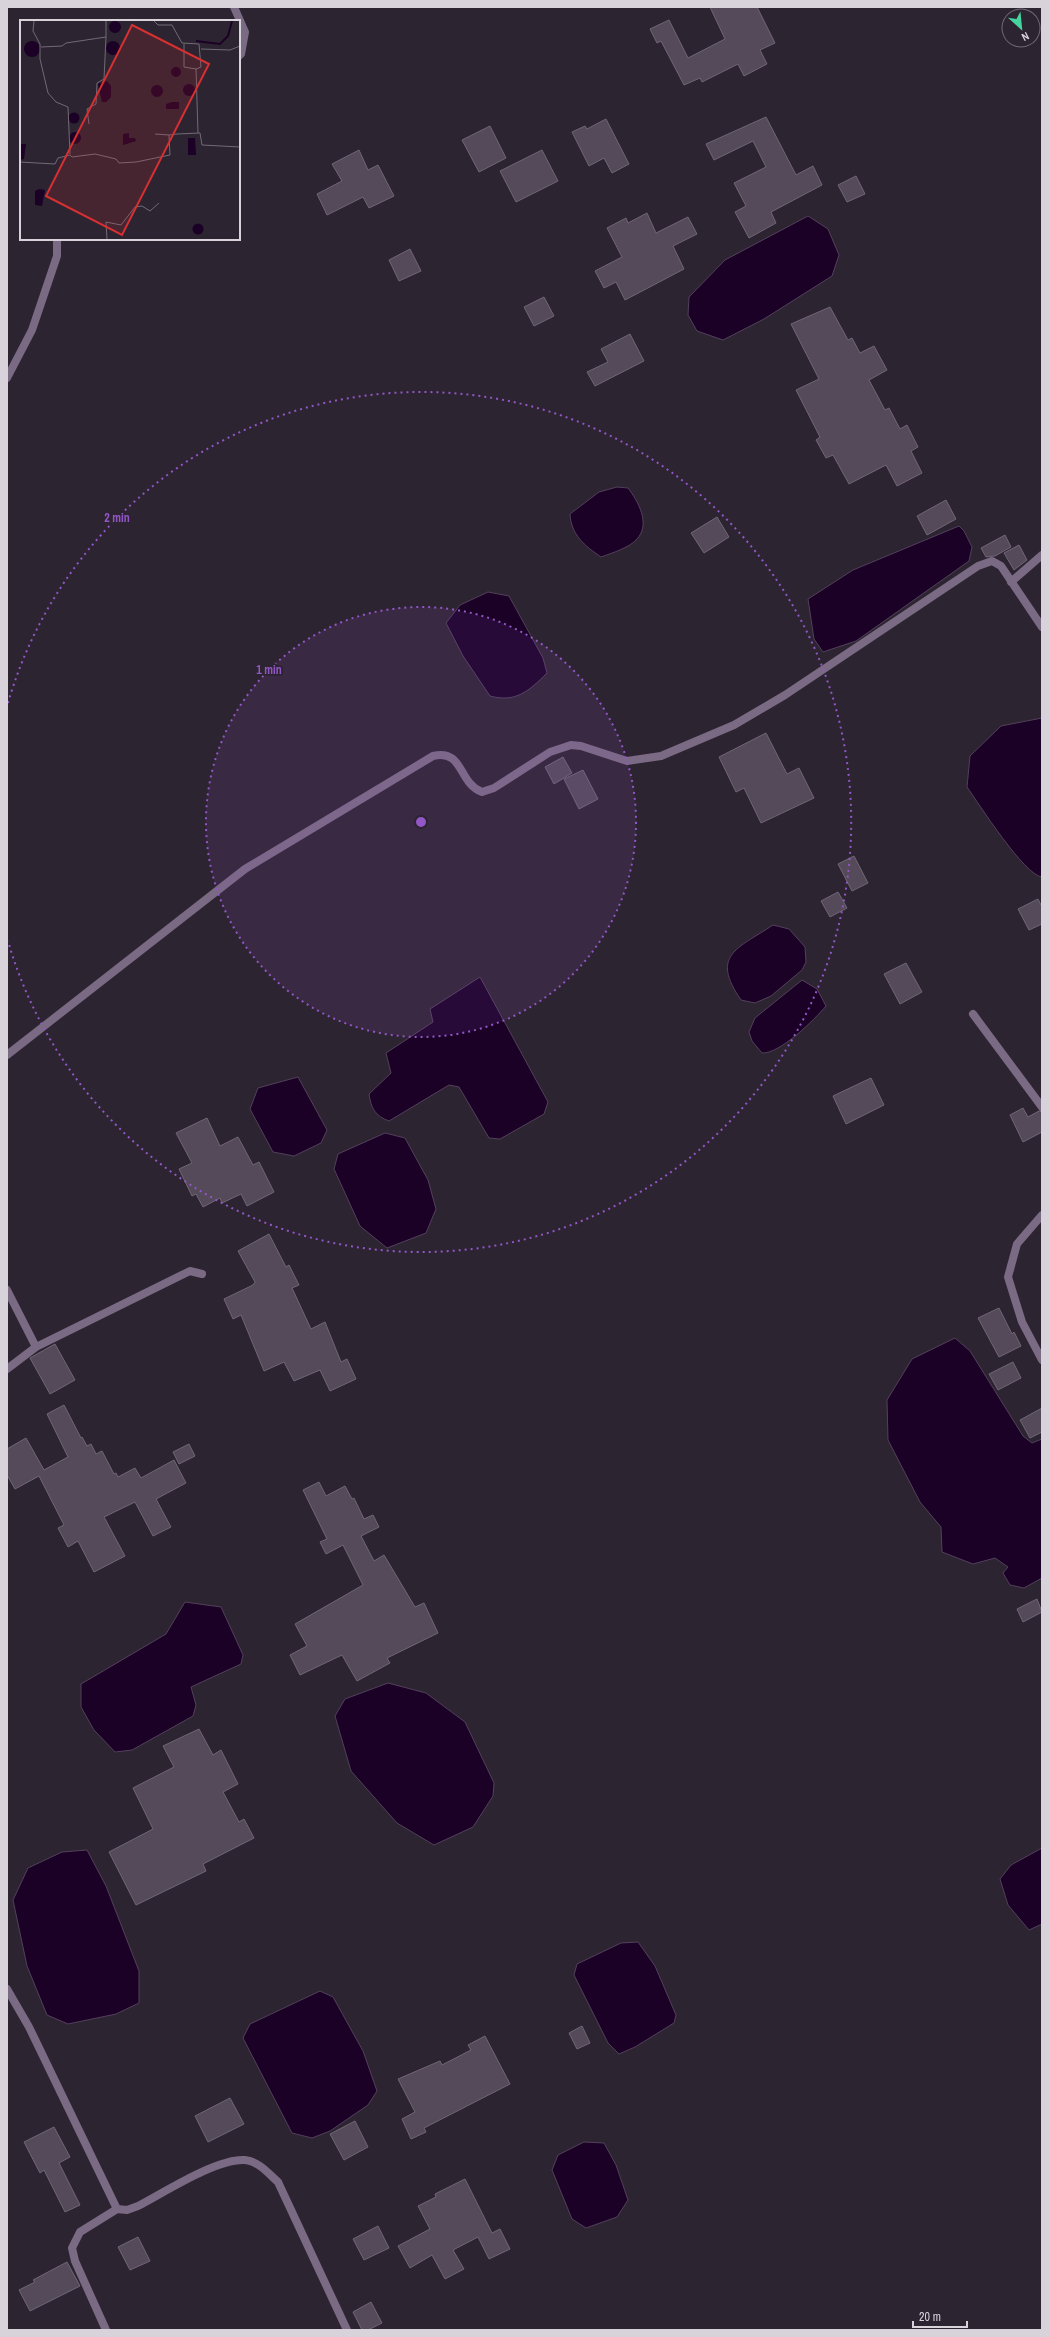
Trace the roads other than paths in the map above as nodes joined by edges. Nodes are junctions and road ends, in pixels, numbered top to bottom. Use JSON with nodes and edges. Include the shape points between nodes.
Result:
{"nodes":[{"id":1,"x":234,"y":7,"type":"edge"},
{"id":2,"x":240,"y":20,"type":"edge"},
{"id":3,"x":240,"y":21,"type":"edge"},
{"id":4,"x":240,"y":55,"type":"edge"},
{"id":5,"x":57,"y":240,"type":"edge"},
{"id":6,"x":7,"y":378,"type":"edge"},
{"id":7,"x":1042,"y":555,"type":"edge"},
{"id":8,"x":1011,"y":582,"type":"junction"},
{"id":9,"x":1042,"y":627,"type":"edge"},
{"id":10,"x":973,"y":1014,"type":"dead end"},
{"id":11,"x":7,"y":1055,"type":"edge"},
{"id":12,"x":1042,"y":1107,"type":"edge"},
{"id":13,"x":1042,"y":1215,"type":"edge"},
{"id":14,"x":202,"y":1274,"type":"dead end"},
{"id":15,"x":7,"y":1290,"type":"edge"},
{"id":16,"x":36,"y":1347,"type":"junction"},
{"id":17,"x":1042,"y":1360,"type":"edge"},
{"id":18,"x":7,"y":1369,"type":"edge"},
{"id":19,"x":7,"y":1989,"type":"edge"},
{"id":20,"x":117,"y":2209,"type":"junction"},
{"id":21,"x":106,"y":2330,"type":"edge"},
{"id":22,"x":347,"y":2330,"type":"edge"}],
"edges":[{"from":1,"to":2,"type":"street"},
{"from":3,"to":4,"type":"street","via":[[245,32]]},
{"from":5,"to":6,"type":"street","via":[[56,256],[32,330]]},
{"from":7,"to":8,"type":"street"},
{"from":8,"to":9,"type":"street"},
{"from":8,"to":11,"type":"street","via":[[1001,566],[992,561],[978,566],[786,695],[734,725],[661,756],[627,761],[581,746],[570,745],[550,752],[494,788],[482,792],[474,789],[452,756],[433,756],[246,869]]},
{"from":10,"to":12,"type":"street"},
{"from":13,"to":17,"type":"street","via":[[1017,1244],[1008,1277],[1022,1322]]},
{"from":14,"to":16,"type":"street","via":[[190,1271]]},
{"from":15,"to":16,"type":"street"},
{"from":16,"to":18,"type":"street"},
{"from":19,"to":20,"type":"street","via":[[30,2027]]},
{"from":20,"to":21,"type":"street","via":[[80,2232],[72,2248],[74,2261]]},
{"from":20,"to":22,"type":"street","via":[[127,2210],[138,2206],[222,2162],[246,2160],[260,2166],[278,2182]]}]}
